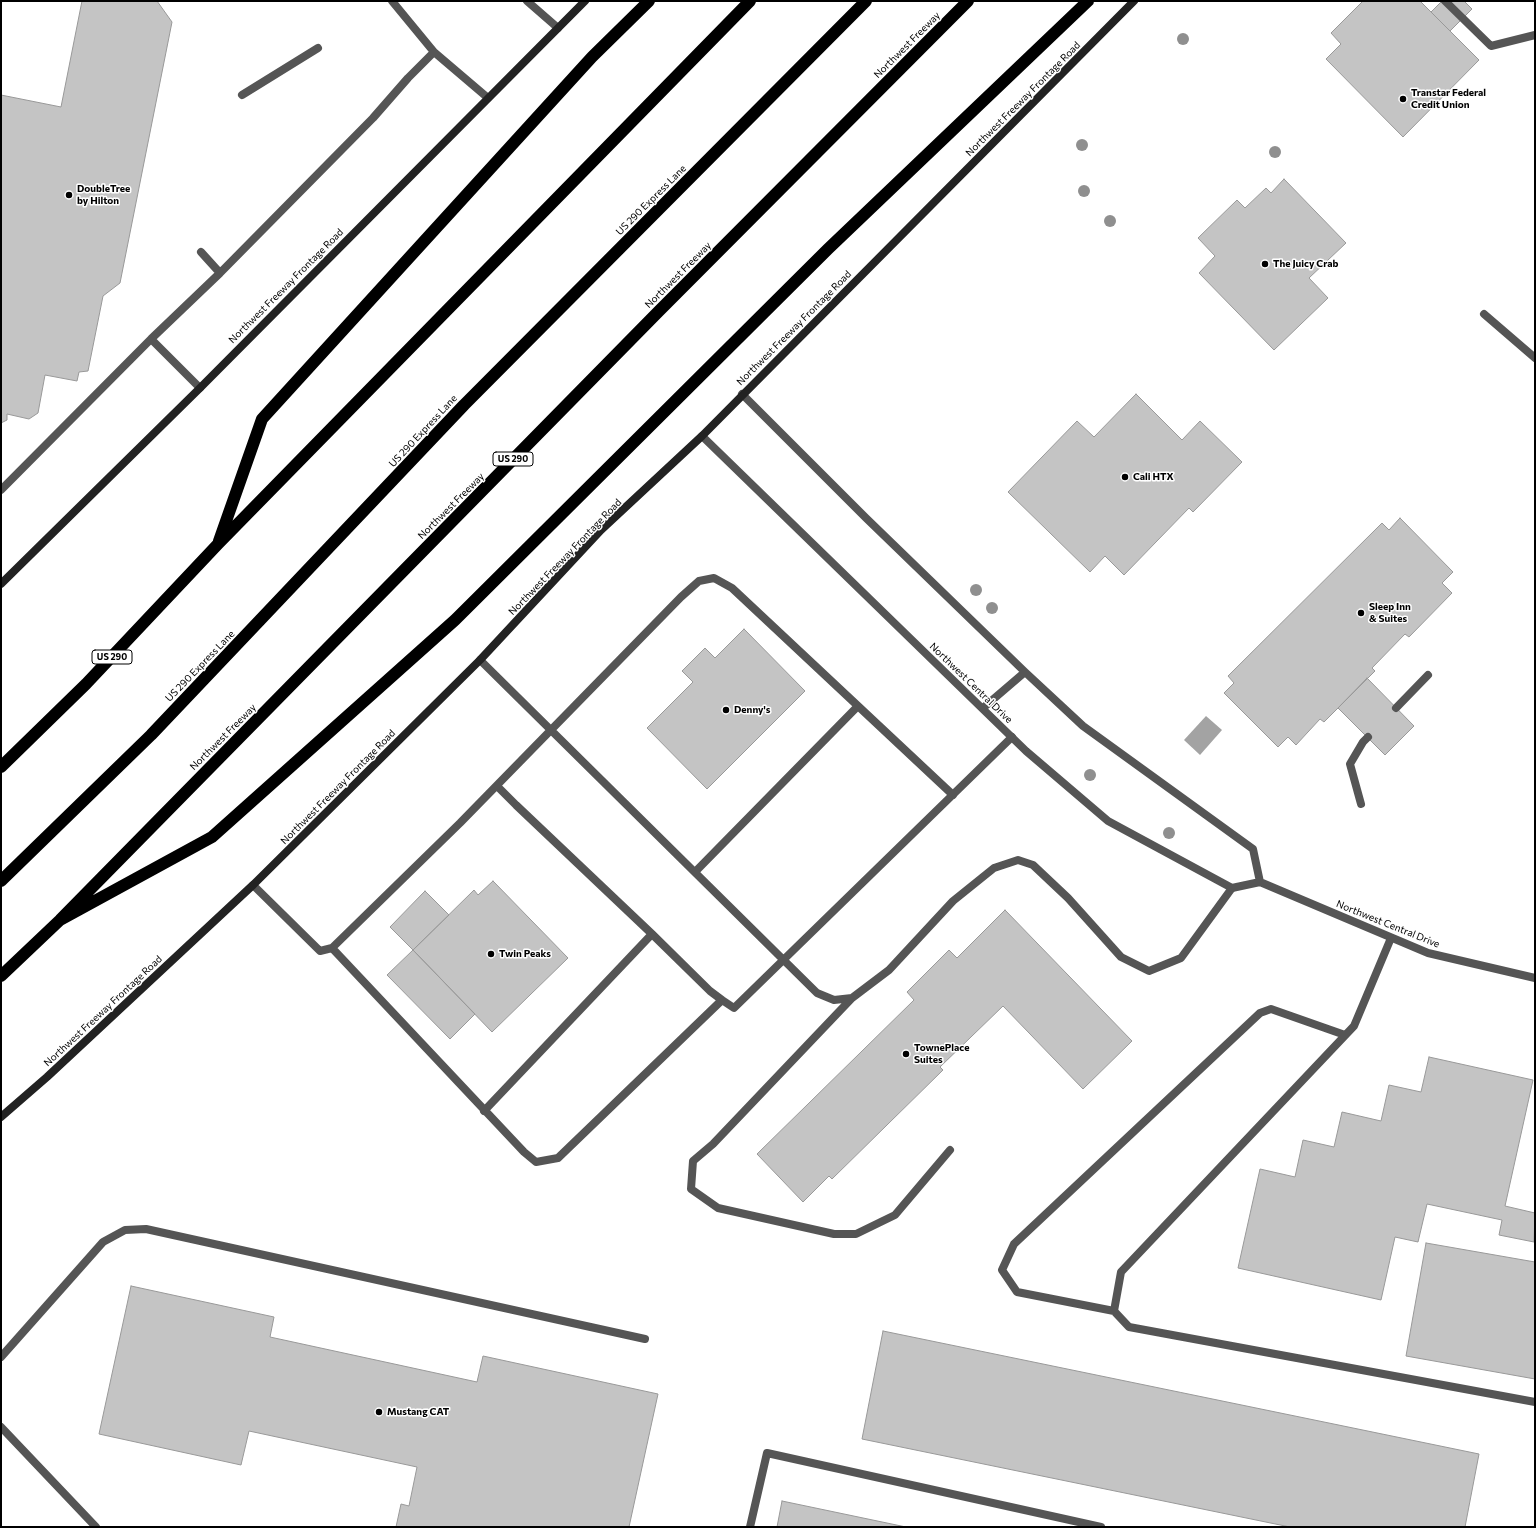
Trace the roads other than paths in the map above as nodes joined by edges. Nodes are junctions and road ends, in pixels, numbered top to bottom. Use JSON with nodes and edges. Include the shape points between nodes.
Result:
{"nodes":[{"id":1,"x":392,"y":1,"type":"edge"},
{"id":2,"x":527,"y":1,"type":"edge"},
{"id":3,"x":584,"y":1,"type":"edge"},
{"id":4,"x":649,"y":1,"type":"edge"},
{"id":5,"x":750,"y":1,"type":"edge"},
{"id":6,"x":866,"y":1,"type":"edge"},
{"id":7,"x":968,"y":1,"type":"edge"},
{"id":8,"x":1088,"y":1,"type":"edge"},
{"id":9,"x":1134,"y":1,"type":"edge"},
{"id":10,"x":1445,"y":1,"type":"edge"},
{"id":11,"x":558,"y":28,"type":"junction"},
{"id":12,"x":1535,"y":35,"type":"edge"},
{"id":13,"x":318,"y":48,"type":"dead end"},
{"id":14,"x":434,"y":52,"type":"junction"},
{"id":15,"x":242,"y":95,"type":"dead end"},
{"id":16,"x":488,"y":98,"type":"junction"},
{"id":17,"x":200,"y":252,"type":"dead end"},
{"id":18,"x":220,"y":273,"type":"junction"},
{"id":19,"x":1484,"y":314,"type":"dead end"},
{"id":20,"x":150,"y":339,"type":"junction"},
{"id":21,"x":1535,"y":358,"type":"edge"},
{"id":22,"x":200,"y":388,"type":"junction"},
{"id":23,"x":742,"y":394,"type":"junction"},
{"id":24,"x":702,"y":436,"type":"junction"},
{"id":25,"x":1,"y":490,"type":"edge"},
{"id":26,"x":218,"y":544,"type":"junction"},
{"id":27,"x":1,"y":584,"type":"edge"},
{"id":28,"x":480,"y":660,"type":"junction"},
{"id":29,"x":1025,"y":672,"type":"junction"},
{"id":30,"x":1428,"y":675,"type":"dead end"},
{"id":31,"x":857,"y":707,"type":"junction"},
{"id":32,"x":983,"y":708,"type":"junction"},
{"id":33,"x":1396,"y":708,"type":"dead end"},
{"id":34,"x":551,"y":730,"type":"junction"},
{"id":35,"x":1012,"y":737,"type":"junction"},
{"id":36,"x":1368,"y":737,"type":"dead end"},
{"id":37,"x":1,"y":766,"type":"edge"},
{"id":38,"x":497,"y":786,"type":"junction"},
{"id":39,"x":953,"y":795,"type":"junction"},
{"id":40,"x":1361,"y":804,"type":"dead end"},
{"id":41,"x":695,"y":872,"type":"junction"},
{"id":42,"x":1,"y":881,"type":"edge"},
{"id":43,"x":1260,"y":882,"type":"junction"},
{"id":44,"x":253,"y":885,"type":"junction"},
{"id":45,"x":1232,"y":888,"type":"junction"},
{"id":46,"x":60,"y":920,"type":"junction"},
{"id":47,"x":652,"y":934,"type":"junction"},
{"id":48,"x":1391,"y":938,"type":"junction"},
{"id":49,"x":332,"y":948,"type":"junction"},
{"id":50,"x":784,"y":960,"type":"junction"},
{"id":51,"x":1,"y":976,"type":"edge"},
{"id":52,"x":1535,"y":978,"type":"edge"},
{"id":53,"x":852,"y":998,"type":"junction"},
{"id":54,"x":722,"y":1000,"type":"junction"},
{"id":55,"x":1345,"y":1035,"type":"junction"},
{"id":56,"x":484,"y":1111,"type":"junction"},
{"id":57,"x":1,"y":1117,"type":"edge"},
{"id":58,"x":950,"y":1150,"type":"dead end"},
{"id":59,"x":1114,"y":1311,"type":"junction"},
{"id":60,"x":645,"y":1339,"type":"dead end"},
{"id":61,"x":1,"y":1357,"type":"edge"},
{"id":62,"x":1535,"y":1402,"type":"edge"},
{"id":63,"x":1,"y":1427,"type":"edge"},
{"id":64,"x":96,"y":1527,"type":"edge"},
{"id":65,"x":750,"y":1527,"type":"edge"},
{"id":66,"x":1101,"y":1527,"type":"edge"}],
"edges":[{"from":1,"to":14,"type":"street"},
{"from":2,"to":11,"type":"street"},
{"from":3,"to":11,"type":"main road","name":"Northwest Freeway Frontage Road"},
{"from":4,"to":26,"type":"highway","via":[[592,57],[262,419]]},
{"from":5,"to":26,"type":"highway","number":"US 290"},
{"from":6,"to":42,"type":"highway","name":"US 290 Express Lane","via":[[464,405],[151,735]]},
{"from":7,"to":46,"type":"highway","name":"Northwest Freeway","number":"US 290"},
{"from":8,"to":46,"type":"highway","via":[[828,248],[455,620],[212,837]]},
{"from":9,"to":23,"type":"main road","name":"Northwest Freeway Frontage Road"},
{"from":10,"to":12,"type":"street","via":[[1491,46]]},
{"from":11,"to":16,"type":"main road","name":"Northwest Freeway Frontage Road"},
{"from":13,"to":15,"type":"street"},
{"from":14,"to":16,"type":"street"},
{"from":14,"to":18,"type":"street","via":[[373,118]]},
{"from":16,"to":22,"type":"main road","name":"Northwest Freeway Frontage Road"},
{"from":17,"to":18,"type":"street"},
{"from":18,"to":20,"type":"street"},
{"from":19,"to":21,"type":"street"},
{"from":20,"to":22,"type":"street"},
{"from":20,"to":25,"type":"street"},
{"from":22,"to":27,"type":"main road","name":"Northwest Freeway Frontage Road"},
{"from":23,"to":24,"type":"main road","name":"Northwest Freeway Frontage Road"},
{"from":23,"to":29,"type":"street"},
{"from":24,"to":28,"type":"main road","name":"Northwest Freeway Frontage Road","via":[[601,530]]},
{"from":24,"to":32,"type":"street","name":"Northwest Central Drive"},
{"from":26,"to":37,"type":"highway","number":"US 290","via":[[86,684]]},
{"from":28,"to":34,"type":"street"},
{"from":28,"to":44,"type":"main road","name":"Northwest Freeway Frontage Road"},
{"from":29,"to":32,"type":"street"},
{"from":29,"to":43,"type":"street","via":[[1083,726],[1253,849]]},
{"from":30,"to":33,"type":"street"},
{"from":31,"to":34,"type":"street","via":[[732,588],[714,578],[699,581]]},
{"from":31,"to":39,"type":"street"},
{"from":31,"to":41,"type":"street"},
{"from":32,"to":35,"type":"street","name":"Northwest Central Drive"},
{"from":34,"to":38,"type":"street"},
{"from":34,"to":41,"type":"street"},
{"from":35,"to":39,"type":"street"},
{"from":35,"to":45,"type":"street","name":"Northwest Central Drive","via":[[1108,821]]},
{"from":36,"to":40,"type":"street","via":[[1350,764]]},
{"from":38,"to":47,"type":"street"},
{"from":38,"to":49,"type":"street"},
{"from":39,"to":50,"type":"street"},
{"from":41,"to":50,"type":"street"},
{"from":43,"to":45,"type":"street"},
{"from":43,"to":48,"type":"street","name":"Northwest Central Drive"},
{"from":44,"to":49,"type":"street","via":[[320,951]]},
{"from":44,"to":57,"type":"main road","name":"Northwest Freeway Frontage Road"},
{"from":45,"to":53,"type":"street","via":[[1181,958],[1149,971],[1121,957],[1068,898],[1033,865],[1018,860],[994,868],[953,901],[889,970]]},
{"from":46,"to":51,"type":"highway","name":"Northwest Freeway","number":"US 290"},
{"from":47,"to":54,"type":"street"},
{"from":47,"to":56,"type":"street"},
{"from":48,"to":52,"type":"street","name":"Northwest Central Drive","via":[[1428,953]]},
{"from":48,"to":55,"type":"street","via":[[1354,1026]]},
{"from":49,"to":56,"type":"street"},
{"from":50,"to":53,"type":"street","via":[[817,993],[834,1000]]},
{"from":50,"to":54,"type":"street","via":[[734,1008]]},
{"from":53,"to":58,"type":"street","via":[[714,1144],[693,1161],[691,1189],[718,1208],[834,1234],[856,1234],[895,1215]]},
{"from":54,"to":56,"type":"street","via":[[558,1158],[536,1162]]},
{"from":55,"to":59,"type":"street","via":[[1120,1272]]},
{"from":55,"to":59,"type":"street","via":[[1271,1009],[1260,1013],[1014,1244],[1002,1270],[1017,1292]]},
{"from":59,"to":62,"type":"street","via":[[1129,1327]]},
{"from":60,"to":61,"type":"street","via":[[146,1229],[125,1230],[103,1242]]},
{"from":63,"to":64,"type":"street"},
{"from":65,"to":66,"type":"street","via":[[767,1453]]}]}
